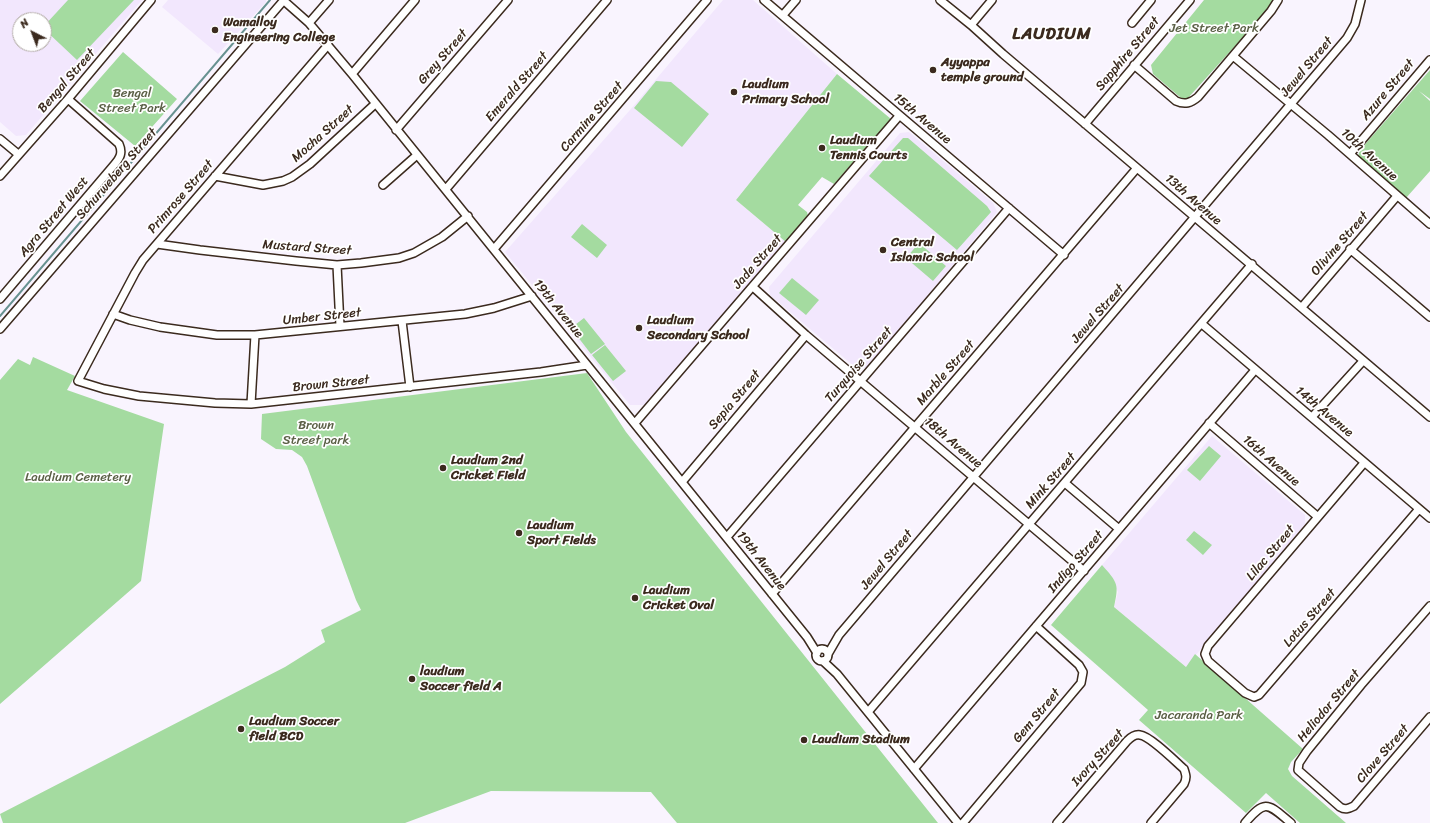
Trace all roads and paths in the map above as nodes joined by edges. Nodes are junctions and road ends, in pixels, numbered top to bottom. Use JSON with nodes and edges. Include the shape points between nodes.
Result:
{"nodes":[{"id":1,"x":151,"y":0,"type":"edge"},
{"id":2,"x":284,"y":0,"type":"edge"},
{"id":3,"x":329,"y":0,"type":"edge"},
{"id":4,"x":415,"y":0,"type":"edge"},
{"id":5,"x":508,"y":0,"type":"edge"},
{"id":6,"x":607,"y":0,"type":"edge"},
{"id":7,"x":707,"y":0,"type":"edge"},
{"id":8,"x":764,"y":0,"type":"edge"},
{"id":9,"x":796,"y":0,"type":"edge"},
{"id":10,"x":940,"y":0,"type":"edge"},
{"id":11,"x":992,"y":0,"type":"edge"},
{"id":12,"x":1151,"y":0,"type":"edge"},
{"id":13,"x":1190,"y":0,"type":"edge"},
{"id":14,"x":1278,"y":0,"type":"edge"},
{"id":15,"x":1361,"y":0,"type":"edge"},
{"id":16,"x":783,"y":15,"type":"junction"},
{"id":17,"x":309,"y":23,"type":"junction"},
{"id":18,"x":1132,"y":23,"type":"dead end"},
{"id":19,"x":971,"y":25,"type":"junction"},
{"id":20,"x":328,"y":45,"type":"junction"},
{"id":21,"x":1233,"y":56,"type":"junction"},
{"id":22,"x":1430,"y":60,"type":"edge"},
{"id":23,"x":1134,"y":65,"type":"junction"},
{"id":24,"x":352,"y":74,"type":"junction"},
{"id":25,"x":68,"y":99,"type":"junction"},
{"id":26,"x":376,"y":104,"type":"junction"},
{"id":27,"x":1291,"y":105,"type":"junction"},
{"id":28,"x":899,"y":116,"type":"junction"},
{"id":29,"x":1085,"y":124,"type":"junction"},
{"id":30,"x":396,"y":130,"type":"junction"},
{"id":31,"x":0,"y":139,"type":"edge"},
{"id":32,"x":18,"y":154,"type":"junction"},
{"id":33,"x":1350,"y":154,"type":"junction"},
{"id":34,"x":417,"y":155,"type":"junction"},
{"id":35,"x":1137,"y":168,"type":"junction"},
{"id":36,"x":0,"y":176,"type":"edge"},
{"id":37,"x":215,"y":176,"type":"junction"},
{"id":38,"x":383,"y":185,"type":"dead end"},
{"id":39,"x":446,"y":189,"type":"junction"},
{"id":40,"x":1397,"y":196,"type":"junction"},
{"id":41,"x":1009,"y":208,"type":"junction"},
{"id":42,"x":468,"y":216,"type":"junction"},
{"id":43,"x":1195,"y":218,"type":"junction"},
{"id":44,"x":1430,"y":224,"type":"edge"},
{"id":45,"x":157,"y":244,"type":"junction"},
{"id":46,"x":494,"y":249,"type":"junction"},
{"id":47,"x":1350,"y":249,"type":"junction"},
{"id":48,"x":1064,"y":255,"type":"junction"},
{"id":49,"x":1252,"y":264,"type":"junction"},
{"id":50,"x":337,"y":265,"type":"junction"},
{"id":51,"x":753,"y":286,"type":"junction"},
{"id":52,"x":532,"y":296,"type":"junction"},
{"id":53,"x":0,"y":299,"type":"edge"},
{"id":54,"x":1302,"y":307,"type":"junction"},
{"id":55,"x":113,"y":314,"type":"junction"},
{"id":56,"x":1430,"y":317,"type":"edge"},
{"id":57,"x":402,"y":321,"type":"junction"},
{"id":58,"x":1202,"y":324,"type":"junction"},
{"id":59,"x":340,"y":326,"type":"junction"},
{"id":60,"x":0,"y":329,"type":"edge"},
{"id":61,"x":255,"y":335,"type":"junction"},
{"id":62,"x":806,"y":335,"type":"junction"},
{"id":63,"x":1363,"y":361,"type":"junction"},
{"id":64,"x":587,"y":365,"type":"junction"},
{"id":65,"x":1256,"y":370,"type":"junction"},
{"id":66,"x":78,"y":381,"type":"joint"},
{"id":67,"x":862,"y":381,"type":"junction"},
{"id":68,"x":410,"y":387,"type":"junction"},
{"id":69,"x":251,"y":404,"type":"junction"},
{"id":70,"x":1312,"y":417,"type":"junction"},
{"id":71,"x":1430,"y":417,"type":"edge"},
{"id":72,"x":1209,"y":423,"type":"junction"},
{"id":73,"x":635,"y":424,"type":"junction"},
{"id":74,"x":916,"y":428,"type":"junction"},
{"id":75,"x":1364,"y":463,"type":"junction"},
{"id":76,"x":974,"y":476,"type":"junction"},
{"id":77,"x":682,"y":482,"type":"junction"},
{"id":78,"x":1065,"y":482,"type":"junction"},
{"id":79,"x":1419,"y":509,"type":"junction"},
{"id":80,"x":1318,"y":517,"type":"junction"},
{"id":81,"x":1430,"y":518,"type":"edge"},
{"id":82,"x":1030,"y":524,"type":"junction"},
{"id":83,"x":1120,"y":529,"type":"junction"},
{"id":84,"x":727,"y":537,"type":"junction"},
{"id":85,"x":1084,"y":571,"type":"junction"},
{"id":86,"x":772,"y":594,"type":"junction"},
{"id":87,"x":1430,"y":606,"type":"edge"},
{"id":88,"x":1036,"y":626,"type":"junction"},
{"id":89,"x":823,"y":654,"type":"junction"},
{"id":90,"x":1208,"y":661,"type":"joint"},
{"id":91,"x":868,"y":712,"type":"junction"},
{"id":92,"x":1430,"y":717,"type":"edge"},
{"id":93,"x":914,"y":769,"type":"junction"},
{"id":94,"x":1354,"y":806,"type":"joint"},
{"id":95,"x":958,"y":823,"type":"edge"},
{"id":96,"x":963,"y":823,"type":"edge"},
{"id":97,"x":1057,"y":823,"type":"edge"},
{"id":98,"x":1151,"y":823,"type":"edge"},
{"id":99,"x":1245,"y":823,"type":"edge"},
{"id":100,"x":1291,"y":823,"type":"edge"}],
"edges":[{"from":1,"to":25,"type":"street","name":"Bengal Street"},
{"from":2,"to":17,"type":"street","name":"19th Avenue"},
{"from":2,"to":60,"type":"street","name":"Schurweberg Street"},
{"from":3,"to":17,"type":"street"},
{"from":4,"to":24,"type":"street"},
{"from":5,"to":30,"type":"street","name":"Grey Street"},
{"from":6,"to":39,"type":"street","name":"Emerald Street"},
{"from":7,"to":46,"type":"street","name":"Carmine Street"},
{"from":8,"to":16,"type":"street","name":"15th Avenue"},
{"from":9,"to":16,"type":"street"},
{"from":10,"to":19,"type":"street","name":"13th Avenue"},
{"from":11,"to":19,"type":"street"},
{"from":12,"to":18,"type":"street"},
{"from":13,"to":23,"type":"street","name":"Sapphire Street"},
{"from":14,"to":21,"type":"street"},
{"from":15,"to":27,"type":"street","name":"Jewel Street","via":[[1355,24],[1349,35]]},
{"from":16,"to":28,"type":"street","name":"15th Avenue"},
{"from":17,"to":20,"type":"street","name":"19th Avenue"},
{"from":19,"to":29,"type":"street","name":"13th Avenue"},
{"from":20,"to":24,"type":"street","name":"19th Avenue"},
{"from":20,"to":37,"type":"street","name":"Primrose Street"},
{"from":21,"to":23,"type":"street","via":[[1198,97],[1186,104],[1174,100]]},
{"from":21,"to":27,"type":"street","name":"10th Avenue"},
{"from":22,"to":33,"type":"street","name":"Azure Street"},
{"from":23,"to":29,"type":"street","name":"Sapphire Street"},
{"from":24,"to":26,"type":"street","name":"19th Avenue"},
{"from":25,"to":32,"type":"street","name":"Bengal Street"},
{"from":25,"to":53,"type":"street","name":"Agra Street West","via":[[119,144],[121,155]]},
{"from":26,"to":30,"type":"street","name":"19th Avenue"},
{"from":26,"to":37,"type":"street","name":"Mocha Street","via":[[292,177],[263,185]]},
{"from":27,"to":33,"type":"street","name":"10th Avenue"},
{"from":27,"to":43,"type":"street","name":"Jewel Street"},
{"from":28,"to":41,"type":"street","name":"15th Avenue"},
{"from":28,"to":51,"type":"street","name":"Jade Street"},
{"from":29,"to":35,"type":"street","name":"13th Avenue"},
{"from":30,"to":34,"type":"street","name":"19th Avenue"},
{"from":31,"to":32,"type":"street"},
{"from":32,"to":36,"type":"street","name":"Bengal Street"},
{"from":33,"to":40,"type":"street","name":"10th Avenue"},
{"from":34,"to":38,"type":"street"},
{"from":34,"to":39,"type":"street","name":"19th Avenue"},
{"from":35,"to":43,"type":"street","name":"13th Avenue"},
{"from":35,"to":48,"type":"street","name":"Marble Street"},
{"from":37,"to":45,"type":"street","name":"Primrose Street"},
{"from":39,"to":42,"type":"street","name":"19th Avenue"},
{"from":40,"to":44,"type":"street","name":"10th Avenue"},
{"from":40,"to":47,"type":"street","name":"Olivine Street"},
{"from":41,"to":48,"type":"street","name":"15th Avenue"},
{"from":41,"to":67,"type":"street","name":"Turquoise Street"},
{"from":42,"to":46,"type":"street","name":"19th Avenue"},
{"from":42,"to":50,"type":"street","name":"Mustard Street","via":[[442,237],[414,253],[382,261]]},
{"from":43,"to":49,"type":"street","name":"13th Avenue"},
{"from":43,"to":76,"type":"street","name":"Jewel Street"},
{"from":45,"to":50,"type":"street","name":"Mustard Street"},
{"from":45,"to":55,"type":"street","name":"Primrose Street","via":[[134,273]]},
{"from":46,"to":52,"type":"street","name":"19th Avenue"},
{"from":47,"to":54,"type":"street","name":"Olivine Street"},
{"from":47,"to":56,"type":"street"},
{"from":48,"to":74,"type":"street","name":"Marble Street"},
{"from":49,"to":54,"type":"street","name":"13th Avenue"},
{"from":49,"to":58,"type":"street","name":"Mink Street"},
{"from":50,"to":59,"type":"street"},
{"from":51,"to":62,"type":"street","name":"18th Avenue"},
{"from":51,"to":73,"type":"street","name":"Jade Street"},
{"from":52,"to":57,"type":"street","name":"Umber Street","via":[[480,312]]},
{"from":52,"to":64,"type":"street","name":"19th Avenue"},
{"from":54,"to":63,"type":"street","name":"13th Avenue"},
{"from":55,"to":61,"type":"street","name":"Umber Street","via":[[160,327],[217,335]]},
{"from":55,"to":66,"type":"street","name":"Primrose Street"},
{"from":57,"to":59,"type":"street","name":"Umber Street"},
{"from":57,"to":68,"type":"street"},
{"from":58,"to":65,"type":"street","name":"14th Avenue"},
{"from":58,"to":78,"type":"street","name":"Mink Street"},
{"from":59,"to":61,"type":"street","name":"Umber Street"},
{"from":61,"to":69,"type":"street"},
{"from":62,"to":67,"type":"street","name":"18th Avenue"},
{"from":62,"to":77,"type":"street","name":"Sepia Street"},
{"from":63,"to":70,"type":"street"},
{"from":63,"to":71,"type":"street","name":"13th Avenue"},
{"from":64,"to":68,"type":"street","name":"Brown Street"},
{"from":64,"to":73,"type":"street","name":"19th Avenue"},
{"from":65,"to":70,"type":"street","name":"14th Avenue"},
{"from":65,"to":72,"type":"street","name":"Indigo Street"},
{"from":66,"to":69,"type":"street","name":"Brown Street","via":[[139,396]]},
{"from":67,"to":74,"type":"street","name":"18th Avenue"},
{"from":67,"to":84,"type":"street","name":"Turquoise Street"},
{"from":68,"to":69,"type":"street","name":"Brown Street"},
{"from":70,"to":75,"type":"street","name":"14th Avenue"},
{"from":72,"to":80,"type":"street","name":"16th Avenue"},
{"from":72,"to":83,"type":"street","name":"Indigo Street"},
{"from":73,"to":77,"type":"street","name":"19th Avenue"},
{"from":74,"to":76,"type":"street","name":"18th Avenue"},
{"from":74,"to":86,"type":"street","name":"Marble Street"},
{"from":75,"to":79,"type":"street","name":"14th Avenue"},
{"from":75,"to":80,"type":"street","name":"Lilac Street"},
{"from":76,"to":82,"type":"street","name":"18th Avenue"},
{"from":76,"to":89,"type":"street","name":"Jewel Street"},
{"from":77,"to":84,"type":"street","name":"19th Avenue"},
{"from":78,"to":82,"type":"street","name":"Mink Street"},
{"from":78,"to":83,"type":"street"},
{"from":79,"to":81,"type":"street","name":"14th Avenue"},
{"from":79,"to":90,"type":"street","name":"Lotus Street","via":[[1259,694],[1254,696],[1246,693]]},
{"from":80,"to":90,"type":"street","name":"Lilac Street","via":[[1208,646],[1205,654]]},
{"from":82,"to":85,"type":"street","name":"18th Avenue"},
{"from":82,"to":91,"type":"street","name":"Mink Street"},
{"from":83,"to":85,"type":"street","name":"Indigo Street"},
{"from":84,"to":86,"type":"street","name":"19th Avenue"},
{"from":85,"to":88,"type":"street","name":"Indigo Street"},
{"from":86,"to":89,"type":"street","name":"19th Avenue"},
{"from":87,"to":94,"type":"street","name":"Heliodor Street","via":[[1298,763],[1300,773],[1340,807],[1345,809]]},
{"from":88,"to":93,"type":"street","name":"Indigo Street"},
{"from":88,"to":96,"type":"street","name":"Gem Street","via":[[1079,665],[1083,672],[1081,683]]},
{"from":89,"to":91,"type":"street","name":"19th Avenue"},
{"from":91,"to":93,"type":"street","name":"19th Avenue"},
{"from":92,"to":94,"type":"street","name":"Clove Street"},
{"from":93,"to":95,"type":"street","name":"19th Avenue"},
{"from":97,"to":98,"type":"street","name":"Ivory Street","via":[[1126,741],[1136,735],[1146,736],[1184,769],[1186,779]]},
{"from":99,"to":100,"type":"street","via":[[1258,809],[1266,806]]}]}
